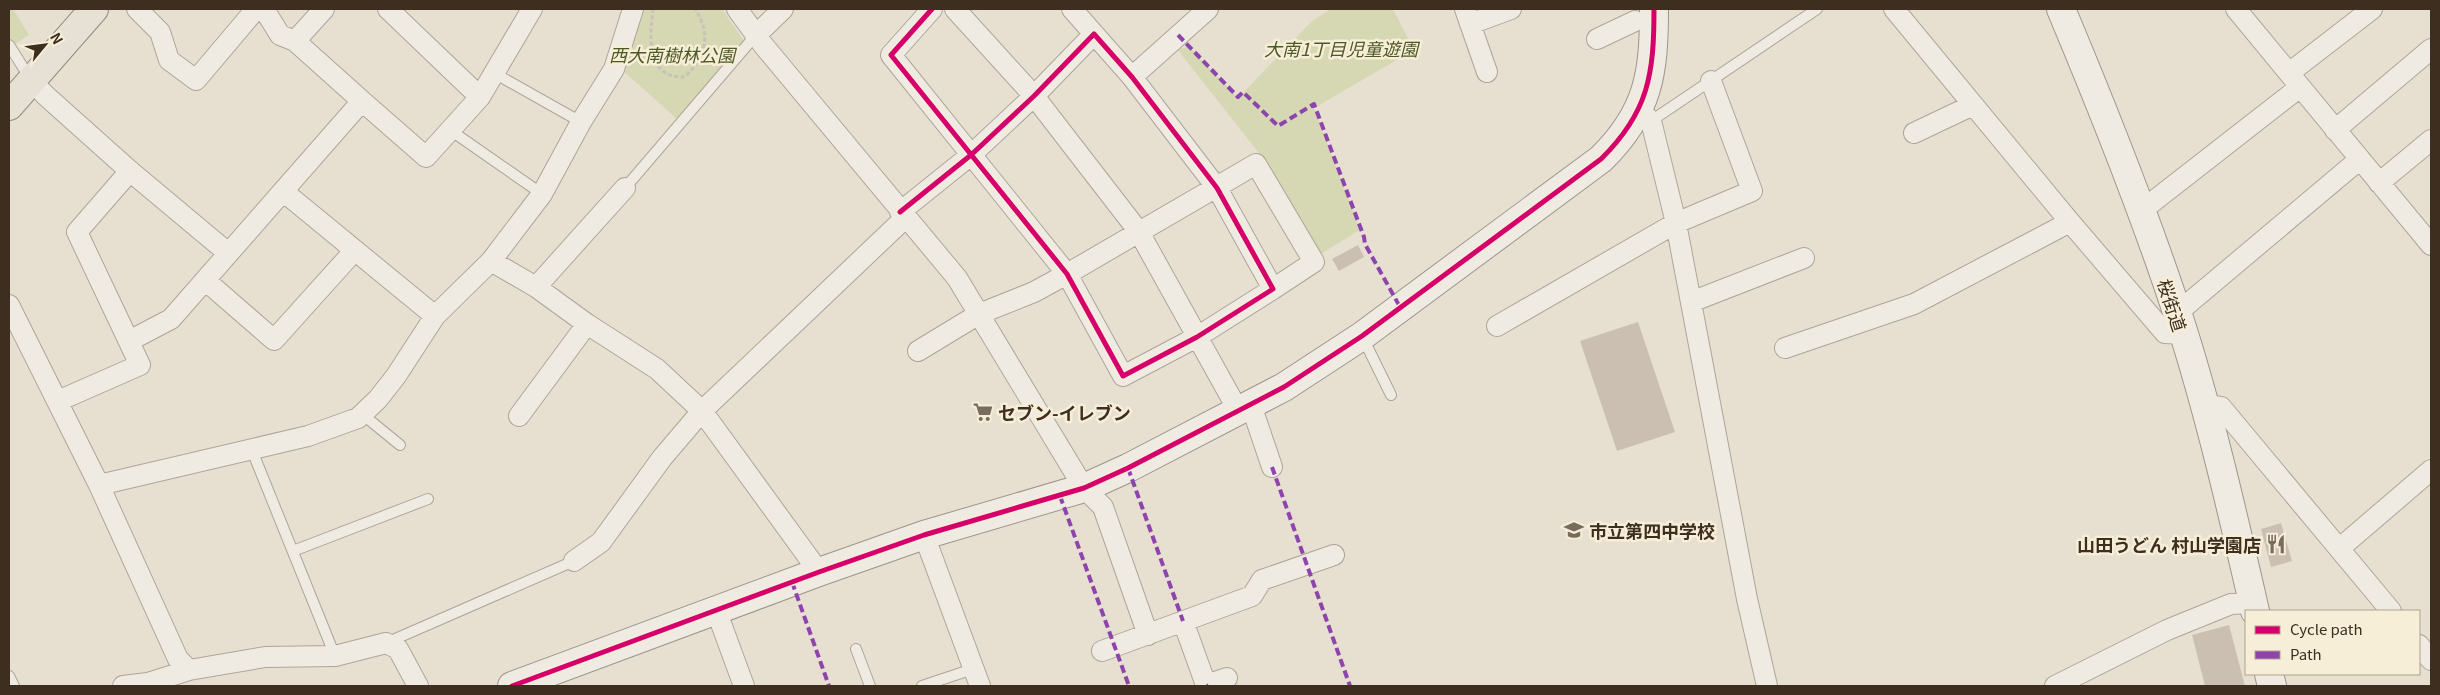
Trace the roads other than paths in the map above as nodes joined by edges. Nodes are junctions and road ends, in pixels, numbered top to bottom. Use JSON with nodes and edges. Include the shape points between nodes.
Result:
{"nodes":[{"id":1,"x":94,"y":9,"type":"edge"},
{"id":2,"x":137,"y":9,"type":"edge"},
{"id":3,"x":256,"y":9,"type":"edge"},
{"id":4,"x":264,"y":9,"type":"edge"},
{"id":5,"x":324,"y":9,"type":"edge"},
{"id":6,"x":388,"y":9,"type":"edge"},
{"id":7,"x":633,"y":9,"type":"edge"},
{"id":8,"x":737,"y":9,"type":"edge"},
{"id":9,"x":783,"y":9,"type":"edge"},
{"id":10,"x":932,"y":9,"type":"edge"},
{"id":11,"x":956,"y":9,"type":"edge"},
{"id":12,"x":1072,"y":9,"type":"edge"},
{"id":13,"x":1208,"y":9,"type":"edge"},
{"id":14,"x":1511,"y":9,"type":"edge"},
{"id":15,"x":1817,"y":9,"type":"edge"},
{"id":16,"x":1894,"y":9,"type":"edge"},
{"id":17,"x":2061,"y":9,"type":"edge"},
{"id":18,"x":2236,"y":9,"type":"edge"},
{"id":19,"x":2372,"y":9,"type":"edge"},
{"id":20,"x":524,"y":12,"type":"edge"},
{"id":21,"x":1643,"y":15,"type":"edge"},
{"id":22,"x":1467,"y":16,"type":"edge"},
{"id":23,"x":1094,"y":34,"type":"junction"},
{"id":24,"x":755,"y":36,"type":"junction"},
{"id":25,"x":1597,"y":39,"type":"dead end"},
{"id":26,"x":295,"y":41,"type":"junction"},
{"id":27,"x":9,"y":45,"type":"edge"},
{"id":28,"x":2431,"y":49,"type":"edge"},
{"id":29,"x":1487,"y":72,"type":"dead end"},
{"id":30,"x":494,"y":73,"type":"junction"},
{"id":31,"x":1132,"y":77,"type":"junction"},
{"id":32,"x":2295,"y":80,"type":"junction"},
{"id":33,"x":32,"y":81,"type":"junction"},
{"id":34,"x":1712,"y":81,"type":"junction"},
{"id":35,"x":1034,"y":96,"type":"junction"},
{"id":36,"x":480,"y":97,"type":"junction"},
{"id":37,"x":362,"y":101,"type":"junction"},
{"id":38,"x":1973,"y":105,"type":"junction"},
{"id":39,"x":9,"y":106,"type":"edge"},
{"id":40,"x":1645,"y":115,"type":"junction"},
{"id":41,"x":581,"y":122,"type":"junction"},
{"id":42,"x":450,"y":130,"type":"junction"},
{"id":43,"x":2335,"y":130,"type":"junction"},
{"id":44,"x":1914,"y":133,"type":"dead end"},
{"id":45,"x":2431,"y":140,"type":"edge"},
{"id":46,"x":971,"y":155,"type":"junction"},
{"id":47,"x":2360,"y":159,"type":"junction"},
{"id":48,"x":130,"y":171,"type":"junction"},
{"id":49,"x":2379,"y":183,"type":"junction"},
{"id":50,"x":625,"y":188,"type":"joint"},
{"id":51,"x":1217,"y":188,"type":"junction"},
{"id":52,"x":284,"y":192,"type":"junction"},
{"id":53,"x":542,"y":194,"type":"junction"},
{"id":54,"x":2142,"y":211,"type":"junction"},
{"id":55,"x":902,"y":215,"type":"junction"},
{"id":56,"x":2070,"y":222,"type":"junction"},
{"id":57,"x":1676,"y":223,"type":"junction"},
{"id":58,"x":1139,"y":232,"type":"junction"},
{"id":59,"x":2431,"y":245,"type":"edge"},
{"id":60,"x":355,"y":250,"type":"junction"},
{"id":61,"x":228,"y":253,"type":"junction"},
{"id":62,"x":1804,"y":258,"type":"dead end"},
{"id":63,"x":491,"y":261,"type":"junction"},
{"id":64,"x":1067,"y":274,"type":"junction"},
{"id":65,"x":206,"y":281,"type":"junction"},
{"id":66,"x":536,"y":286,"type":"junction"},
{"id":67,"x":1273,"y":290,"type":"junction"},
{"id":68,"x":1691,"y":302,"type":"junction"},
{"id":69,"x":9,"y":305,"type":"edge"},
{"id":70,"x":979,"y":314,"type":"junction"},
{"id":71,"x":435,"y":316,"type":"junction"},
{"id":72,"x":2180,"y":323,"type":"junction"},
{"id":73,"x":587,"y":324,"type":"junction"},
{"id":74,"x":1497,"y":326,"type":"dead end"},
{"id":75,"x":1362,"y":336,"type":"junction"},
{"id":76,"x":1198,"y":337,"type":"junction"},
{"id":77,"x":129,"y":341,"type":"junction"},
{"id":78,"x":1785,"y":348,"type":"dead end"},
{"id":79,"x":918,"y":351,"type":"dead end"},
{"id":80,"x":1391,"y":395,"type":"dead end"},
{"id":81,"x":58,"y":401,"type":"junction"},
{"id":82,"x":2204,"y":405,"type":"junction"},
{"id":83,"x":1245,"y":409,"type":"junction"},
{"id":84,"x":702,"y":411,"type":"junction"},
{"id":85,"x":362,"y":414,"type":"junction"},
{"id":86,"x":519,"y":416,"type":"dead end"},
{"id":87,"x":400,"y":445,"type":"dead end"},
{"id":88,"x":251,"y":448,"type":"junction"},
{"id":89,"x":1272,"y":467,"type":"dead end"},
{"id":90,"x":2431,"y":470,"type":"edge"},
{"id":91,"x":99,"y":485,"type":"junction"},
{"id":92,"x":1084,"y":488,"type":"junction"},
{"id":93,"x":428,"y":499,"type":"dead end"},
{"id":94,"x":924,"y":535,"type":"junction"},
{"id":95,"x":2340,"y":548,"type":"junction"},
{"id":96,"x":293,"y":551,"type":"junction"},
{"id":97,"x":1334,"y":555,"type":"dead end"},
{"id":98,"x":574,"y":561,"type":"joint"},
{"id":99,"x":820,"y":572,"type":"junction"},
{"id":100,"x":2254,"y":607,"type":"edge"},
{"id":101,"x":716,"y":610,"type":"junction"},
{"id":102,"x":2390,"y":610,"type":"edge"},
{"id":103,"x":1183,"y":622,"type":"junction"},
{"id":104,"x":1148,"y":635,"type":"junction"},
{"id":105,"x":386,"y":643,"type":"junction"},
{"id":106,"x":2420,"y":646,"type":"edge"},
{"id":107,"x":856,"y":649,"type":"dead end"},
{"id":108,"x":1102,"y":651,"type":"dead end"},
{"id":109,"x":335,"y":656,"type":"junction"},
{"id":110,"x":2431,"y":660,"type":"edge"},
{"id":111,"x":189,"y":670,"type":"junction"},
{"id":112,"x":9,"y":676,"type":"edge"},
{"id":113,"x":976,"y":678,"type":"edge"},
{"id":114,"x":1227,"y":678,"type":"dead end"},
{"id":115,"x":149,"y":684,"type":"edge"},
{"id":116,"x":14,"y":686,"type":"edge"},
{"id":117,"x":123,"y":686,"type":"edge"},
{"id":118,"x":418,"y":686,"type":"edge"},
{"id":119,"x":512,"y":686,"type":"edge"},
{"id":120,"x":744,"y":686,"type":"edge"},
{"id":121,"x":870,"y":686,"type":"edge"},
{"id":122,"x":922,"y":686,"type":"edge"},
{"id":123,"x":1767,"y":686,"type":"edge"},
{"id":124,"x":2055,"y":686,"type":"edge"}],
"edges":[{"from":1,"to":33,"type":"main road"},
{"from":2,"to":3,"type":"street","via":[[160,32],[169,60],[196,80]]},
{"from":4,"to":26,"type":"street","via":[[280,35]]},
{"from":5,"to":26,"type":"street"},
{"from":6,"to":36,"type":"street"},
{"from":7,"to":41,"type":"street","via":[[614,69]]},
{"from":8,"to":24,"type":"street"},
{"from":9,"to":24,"type":"street"},
{"from":10,"to":46,"type":"street","via":[[891,55]]},
{"from":11,"to":35,"type":"street"},
{"from":12,"to":23,"type":"street"},
{"from":13,"to":31,"type":"street"},
{"from":14,"to":22,"type":"street"},
{"from":15,"to":34,"type":"lane"},
{"from":16,"to":38,"type":"street"},
{"from":17,"to":54,"type":"street","name":"桜街道"},
{"from":18,"to":32,"type":"street"},
{"from":19,"to":32,"type":"street"},
{"from":20,"to":30,"type":"street"},
{"from":21,"to":25,"type":"street"},
{"from":21,"to":40,"type":"street","via":[[1652,67]]},
{"from":22,"to":29,"type":"street"},
{"from":23,"to":31,"type":"street"},
{"from":23,"to":35,"type":"street"},
{"from":24,"to":50,"type":"lane"},
{"from":24,"to":55,"type":"street"},
{"from":26,"to":37,"type":"street"},
{"from":27,"to":33,"type":"lane"},
{"from":28,"to":43,"type":"street"},
{"from":30,"to":36,"type":"street"},
{"from":30,"to":41,"type":"lane"},
{"from":31,"to":51,"type":"street"},
{"from":32,"to":43,"type":"street"},
{"from":32,"to":54,"type":"street"},
{"from":33,"to":39,"type":"main road"},
{"from":33,"to":48,"type":"street"},
{"from":34,"to":40,"type":"lane"},
{"from":34,"to":57,"type":"street","via":[[1752,191]]},
{"from":35,"to":46,"type":"street"},
{"from":35,"to":58,"type":"street"},
{"from":36,"to":42,"type":"street"},
{"from":37,"to":42,"type":"street","via":[[426,157]]},
{"from":37,"to":52,"type":"street"},
{"from":38,"to":44,"type":"street"},
{"from":38,"to":56,"type":"street"},
{"from":40,"to":57,"type":"street"},
{"from":40,"to":75,"type":"street","via":[[1601,159]]},
{"from":41,"to":53,"type":"street"},
{"from":42,"to":53,"type":"lane"},
{"from":43,"to":47,"type":"street"},
{"from":45,"to":49,"type":"street"},
{"from":46,"to":55,"type":"street"},
{"from":46,"to":64,"type":"street"},
{"from":47,"to":49,"type":"street"},
{"from":47,"to":72,"type":"street"},
{"from":48,"to":61,"type":"street"},
{"from":48,"to":77,"type":"street","via":[[77,232]]},
{"from":49,"to":59,"type":"street"},
{"from":50,"to":66,"type":"street"},
{"from":51,"to":58,"type":"street"},
{"from":51,"to":67,"type":"street"},
{"from":51,"to":67,"type":"street","via":[[1256,164],[1314,262]]},
{"from":52,"to":60,"type":"street"},
{"from":52,"to":61,"type":"street"},
{"from":53,"to":63,"type":"street"},
{"from":54,"to":72,"type":"street","name":"桜街道"},
{"from":55,"to":70,"type":"street","via":[[957,278]]},
{"from":55,"to":84,"type":"street"},
{"from":56,"to":72,"type":"street","via":[[2165,333]]},
{"from":56,"to":78,"type":"street","via":[[1914,304]]},
{"from":57,"to":68,"type":"street"},
{"from":57,"to":74,"type":"street"},
{"from":58,"to":64,"type":"street"},
{"from":58,"to":76,"type":"street"},
{"from":60,"to":65,"type":"street","via":[[274,340]]},
{"from":60,"to":71,"type":"street"},
{"from":61,"to":65,"type":"street"},
{"from":62,"to":68,"type":"street"},
{"from":63,"to":66,"type":"street"},
{"from":63,"to":71,"type":"street"},
{"from":64,"to":70,"type":"street","via":[[1034,292]]},
{"from":64,"to":76,"type":"street","via":[[1123,376]]},
{"from":65,"to":77,"type":"street","via":[[171,319]]},
{"from":66,"to":73,"type":"street"},
{"from":67,"to":76,"type":"street"},
{"from":68,"to":123,"type":"street","via":[[1747,599]]},
{"from":69,"to":81,"type":"street"},
{"from":70,"to":79,"type":"street"},
{"from":70,"to":92,"type":"street"},
{"from":71,"to":85,"type":"street","via":[[396,376]]},
{"from":72,"to":82,"type":"street","name":"桜街道"},
{"from":73,"to":84,"type":"street","via":[[657,369]]},
{"from":73,"to":86,"type":"street"},
{"from":75,"to":80,"type":"lane"},
{"from":75,"to":83,"type":"street"},
{"from":76,"to":83,"type":"street"},
{"from":77,"to":81,"type":"street","via":[[140,366]]},
{"from":81,"to":91,"type":"street"},
{"from":82,"to":95,"type":"street","via":[[2221,407]]},
{"from":82,"to":100,"type":"street","name":"桜街道"},
{"from":83,"to":89,"type":"street"},
{"from":83,"to":92,"type":"street"},
{"from":84,"to":98,"type":"street","via":[[662,458],[601,542]]},
{"from":84,"to":99,"type":"street"},
{"from":85,"to":87,"type":"lane"},
{"from":85,"to":88,"type":"street","via":[[308,436]]},
{"from":88,"to":91,"type":"street"},
{"from":88,"to":96,"type":"lane"},
{"from":90,"to":95,"type":"street"},
{"from":91,"to":111,"type":"street","via":[[178,659]]},
{"from":92,"to":94,"type":"street"},
{"from":92,"to":104,"type":"street","via":[[1103,506]]},
{"from":93,"to":96,"type":"lane"},
{"from":94,"to":99,"type":"street"},
{"from":94,"to":113,"type":"street"},
{"from":95,"to":102,"type":"street"},
{"from":96,"to":109,"type":"lane"},
{"from":97,"to":103,"type":"street","via":[[1262,580],[1252,596]]},
{"from":98,"to":105,"type":"lane"},
{"from":99,"to":101,"type":"street"},
{"from":100,"to":124,"type":"street","via":[[2231,604],[2166,630]]},
{"from":101,"to":119,"type":"street"},
{"from":101,"to":120,"type":"street"},
{"from":103,"to":104,"type":"street"},
{"from":103,"to":114,"type":"street","via":[[1206,685]]},
{"from":104,"to":108,"type":"street"},
{"from":105,"to":109,"type":"street"},
{"from":105,"to":118,"type":"street","via":[[398,649]]},
{"from":106,"to":110,"type":"street"},
{"from":107,"to":121,"type":"lane"},
{"from":109,"to":111,"type":"street","via":[[265,657]]},
{"from":111,"to":115,"type":"street"},
{"from":112,"to":116,"type":"lane"},
{"from":113,"to":122,"type":"lane"},
{"from":115,"to":117,"type":"street"}]}
